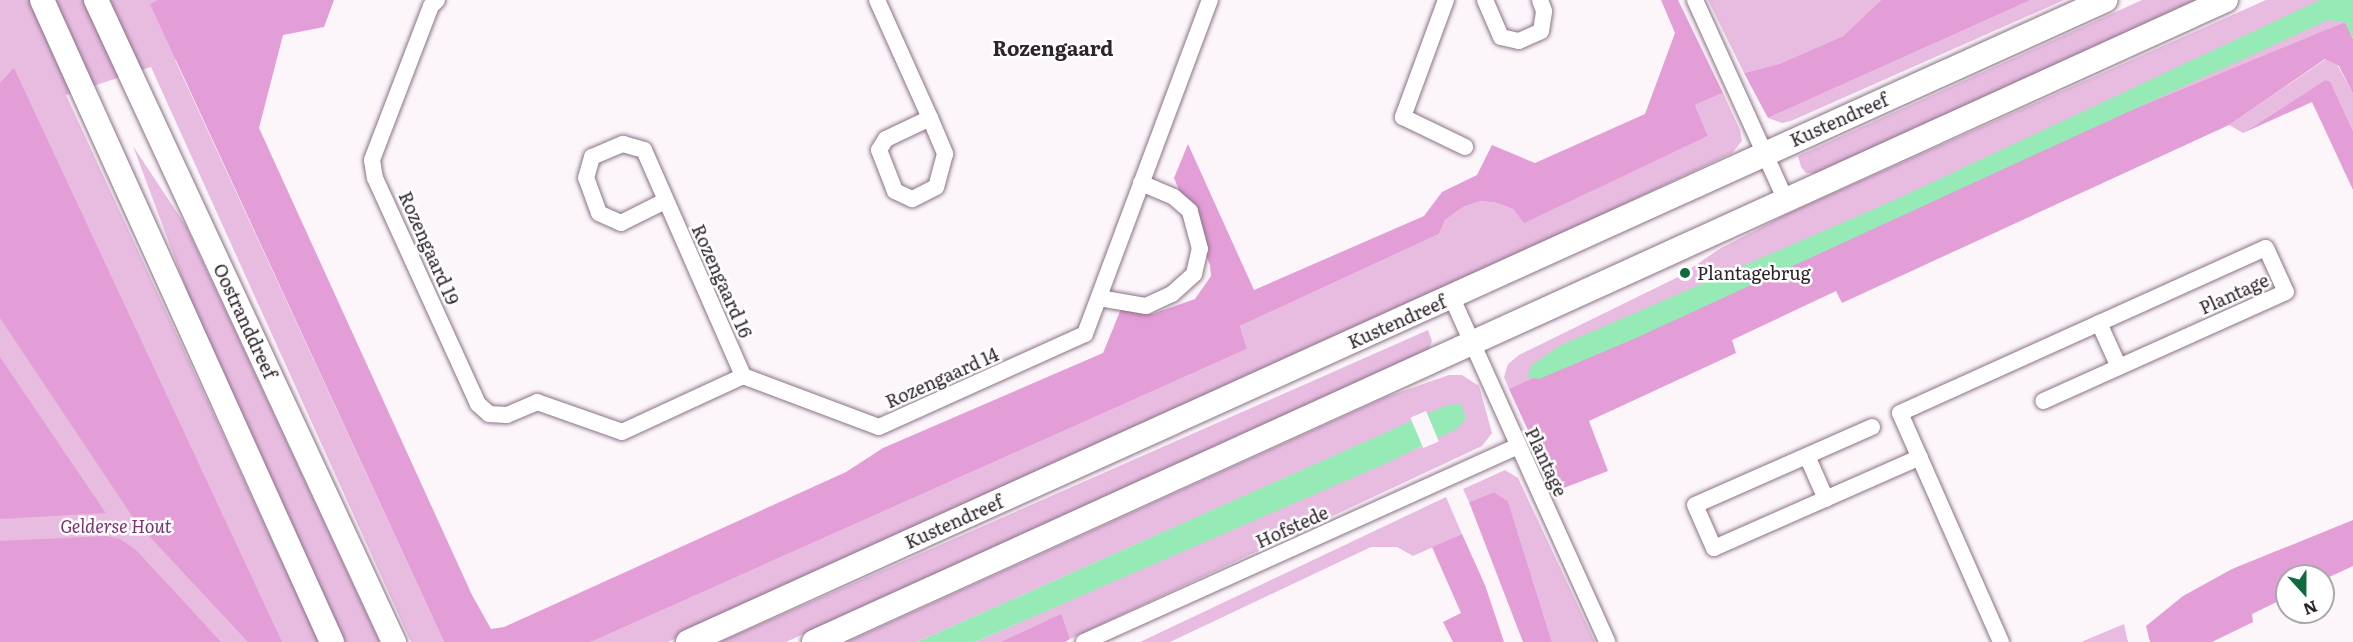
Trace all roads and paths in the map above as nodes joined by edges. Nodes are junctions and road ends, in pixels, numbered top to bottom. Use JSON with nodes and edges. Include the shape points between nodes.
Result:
{"nodes":[{"id":1,"x":42,"y":0,"type":"edge"},
{"id":2,"x":96,"y":0,"type":"edge"},
{"id":3,"x":437,"y":0,"type":"edge"},
{"id":4,"x":877,"y":0,"type":"edge"},
{"id":5,"x":1210,"y":0,"type":"edge"},
{"id":6,"x":1446,"y":0,"type":"edge"},
{"id":7,"x":1485,"y":0,"type":"edge"},
{"id":8,"x":1540,"y":0,"type":"edge"},
{"id":9,"x":1695,"y":0,"type":"edge"},
{"id":10,"x":2105,"y":0,"type":"edge"},
{"id":11,"x":2226,"y":0,"type":"edge"},
{"id":12,"x":930,"y":118,"type":"junction"},
{"id":13,"x":1465,"y":147,"type":"dead end"},
{"id":14,"x":1765,"y":153,"type":"junction"},
{"id":15,"x":1141,"y":183,"type":"junction"},
{"id":16,"x":1785,"y":198,"type":"junction"},
{"id":17,"x":665,"y":201,"type":"junction"},
{"id":18,"x":1099,"y":298,"type":"junction"},
{"id":19,"x":1452,"y":298,"type":"junction"},
{"id":20,"x":2099,"y":323,"type":"junction"},
{"id":21,"x":1471,"y":344,"type":"junction"},
{"id":22,"x":2119,"y":367,"type":"junction"},
{"id":23,"x":743,"y":376,"type":"junction"},
{"id":24,"x":2043,"y":401,"type":"dead end"},
{"id":25,"x":1872,"y":427,"type":"dead end"},
{"id":26,"x":1516,"y":447,"type":"junction"},
{"id":27,"x":1807,"y":456,"type":"junction"},
{"id":28,"x":1920,"y":457,"type":"junction"},
{"id":29,"x":1826,"y":498,"type":"junction"},
{"id":30,"x":332,"y":642,"type":"edge"},
{"id":31,"x":394,"y":642,"type":"edge"},
{"id":32,"x":688,"y":642,"type":"edge"},
{"id":33,"x":814,"y":642,"type":"edge"},
{"id":34,"x":1084,"y":642,"type":"edge"},
{"id":35,"x":1607,"y":642,"type":"edge"},
{"id":36,"x":2001,"y":642,"type":"edge"}],
"edges":[{"from":1,"to":30,"type":"main road"},
{"from":2,"to":31,"type":"main road","name":"Oostranddreef"},
{"from":3,"to":23,"type":"street","name":"Rozengaard 19","via":[[431,6],[372,160],[375,178],[478,404],[489,414],[507,415],[537,402],[622,432]]},
{"from":4,"to":12,"type":"street"},
{"from":5,"to":15,"type":"street","name":"Rozengaard 14"},
{"from":6,"to":13,"type":"street","via":[[1403,117]]},
{"from":7,"to":8,"type":"street","via":[[1501,37],[1519,41],[1540,31],[1544,11]]},
{"from":9,"to":14,"type":"street"},
{"from":10,"to":14,"type":"main road","name":"Kustendreef"},
{"from":11,"to":16,"type":"main road"},
{"from":12,"to":12,"type":"street","via":[[945,154],[936,187],[912,199],[895,192],[879,150],[886,139]]},
{"from":14,"to":16,"type":"street"},
{"from":14,"to":19,"type":"main road","name":"Kustendreef"},
{"from":15,"to":18,"type":"street","name":"Rozengaard 14"},
{"from":15,"to":18,"type":"street","via":[[1174,197],[1190,211],[1200,249],[1194,274],[1172,294],[1146,306]]},
{"from":16,"to":21,"type":"main road"},
{"from":17,"to":17,"type":"street","name":"Rozengaard 16","via":[[621,223],[599,213],[586,178],[592,157],[623,144],[644,150]]},
{"from":17,"to":23,"type":"street","name":"Rozengaard 16"},
{"from":18,"to":23,"type":"street","name":"Rozengaard 14","via":[[1085,334],[879,428]]},
{"from":19,"to":21,"type":"street","name":"Plantage"},
{"from":19,"to":32,"type":"main road","name":"Kustendreef"},
{"from":20,"to":22,"type":"street"},
{"from":20,"to":22,"type":"street","name":"Plantage","via":[[2266,248],[2270,256],[2286,292]]},
{"from":20,"to":28,"type":"street","name":"Plantage","via":[[1900,413]]},
{"from":21,"to":26,"type":"street","name":"Plantage"},
{"from":21,"to":33,"type":"main road"},
{"from":22,"to":24,"type":"street","name":"Plantage"},
{"from":25,"to":27,"type":"street"},
{"from":26,"to":34,"type":"street","name":"Hofstede"},
{"from":26,"to":35,"type":"street","name":"Plantage"},
{"from":27,"to":29,"type":"street"},
{"from":27,"to":29,"type":"street","via":[[1695,505],[1714,548]]},
{"from":28,"to":29,"type":"street"},
{"from":28,"to":36,"type":"street","name":"Plantage"}]}
